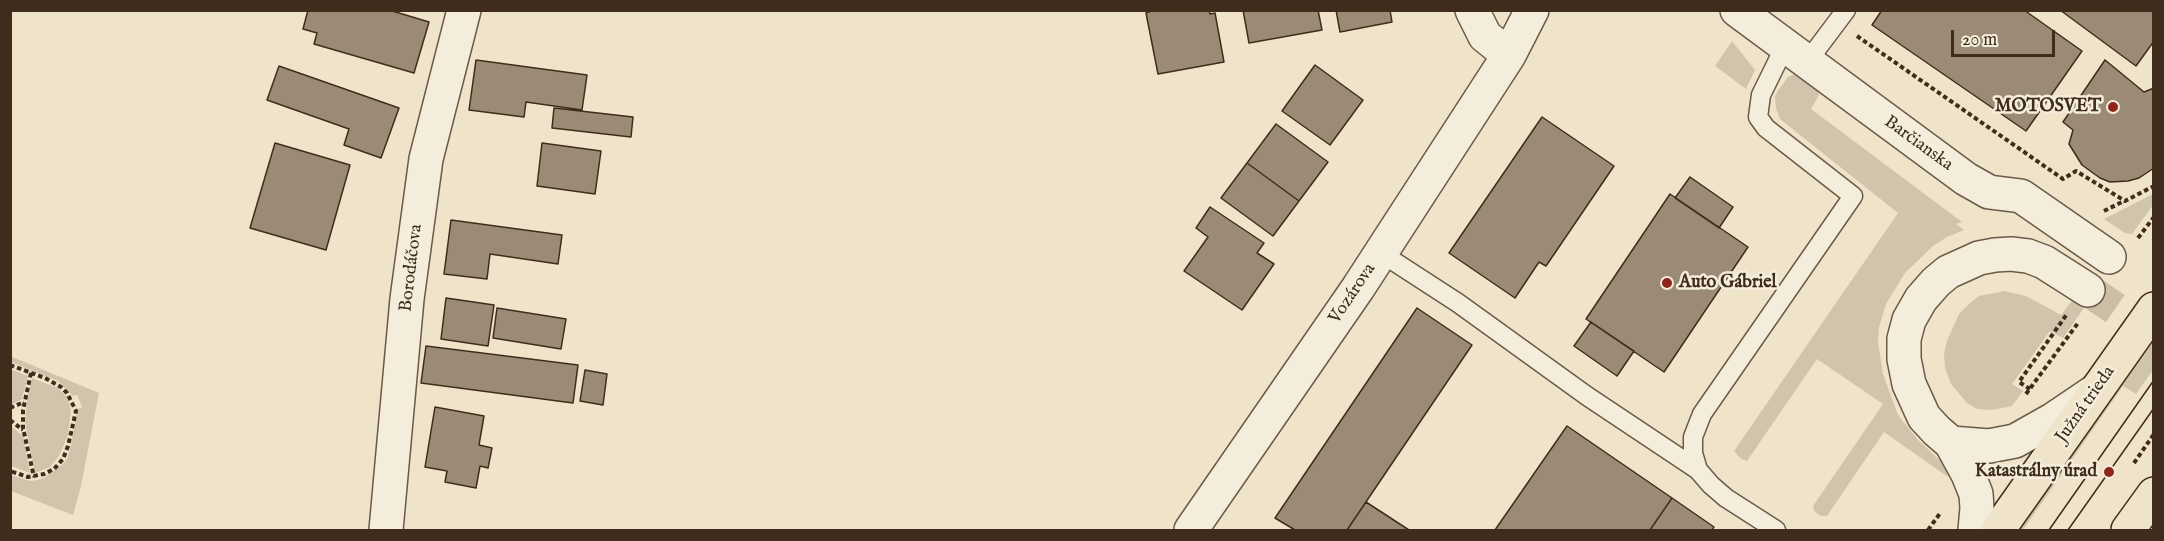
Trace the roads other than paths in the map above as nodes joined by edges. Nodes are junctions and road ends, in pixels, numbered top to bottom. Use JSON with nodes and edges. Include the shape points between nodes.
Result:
{"nodes":[{"id":1,"x":464,"y":10,"type":"edge"},
{"id":2,"x":1472,"y":10,"type":"edge"},
{"id":3,"x":1532,"y":10,"type":"edge"},
{"id":4,"x":1737,"y":10,"type":"edge"},
{"id":5,"x":1842,"y":16,"type":"edge"},
{"id":6,"x":1796,"y":54,"type":"junction"},
{"id":7,"x":1509,"y":55,"type":"junction"},
{"id":8,"x":2121,"y":251,"type":"road end"},
{"id":9,"x":1381,"y":253,"type":"junction"},
{"id":10,"x":2079,"y":301,"type":"tunnel mouth"},
{"id":11,"x":2154,"y":309,"type":"edge"},
{"id":12,"x":2097,"y":390,"type":"junction"},
{"id":13,"x":1951,"y":442,"type":"junction"},
{"id":14,"x":1698,"y":470,"type":"junction"},
{"id":15,"x":2154,"y":494,"type":"edge"},
{"id":16,"x":386,"y":531,"type":"edge"},
{"id":17,"x":1191,"y":531,"type":"edge"},
{"id":18,"x":1776,"y":531,"type":"edge"},
{"id":19,"x":1975,"y":531,"type":"edge"},
{"id":20,"x":1998,"y":531,"type":"edge"},
{"id":21,"x":2128,"y":531,"type":"edge"}],
"edges":[{"from":1,"to":16,"type":"street","name":"Borodáčova","via":[[426,159],[407,299]]},
{"from":2,"to":7,"type":"street","via":[[1485,36]]},
{"from":3,"to":7,"type":"street","name":"Vozárova"},
{"from":4,"to":6,"type":"street","name":"Barčianska"},
{"from":5,"to":6,"type":"lane"},
{"from":6,"to":8,"type":"street","name":"Barčianska","via":[[1966,179],[1989,192],[2021,196]]},
{"from":6,"to":14,"type":"lane","via":[[1761,95],[1758,117],[1766,128],[1853,196],[1702,414],[1693,437],[1692,453]]},
{"from":7,"to":9,"type":"street","name":"Vozárova"},
{"from":9,"to":14,"type":"lane"},
{"from":9,"to":17,"type":"street","name":"Vozárova"},
{"from":10,"to":13,"type":"street","via":[[2044,262],[2028,256],[1979,258],[1936,282],[1909,320],[1904,359],[1909,384],[1924,417]]},
{"from":11,"to":12,"type":"main road","name":"Južná trieda"},
{"from":12,"to":13,"type":"street","via":[[2015,441],[1989,446]]},
{"from":12,"to":20,"type":"main road","name":"Južná trieda"},
{"from":13,"to":19,"type":"street","via":[[1976,494]]},
{"from":14,"to":18,"type":"lane","via":[[1726,498]]},
{"from":15,"to":21,"type":"main road"}]}
